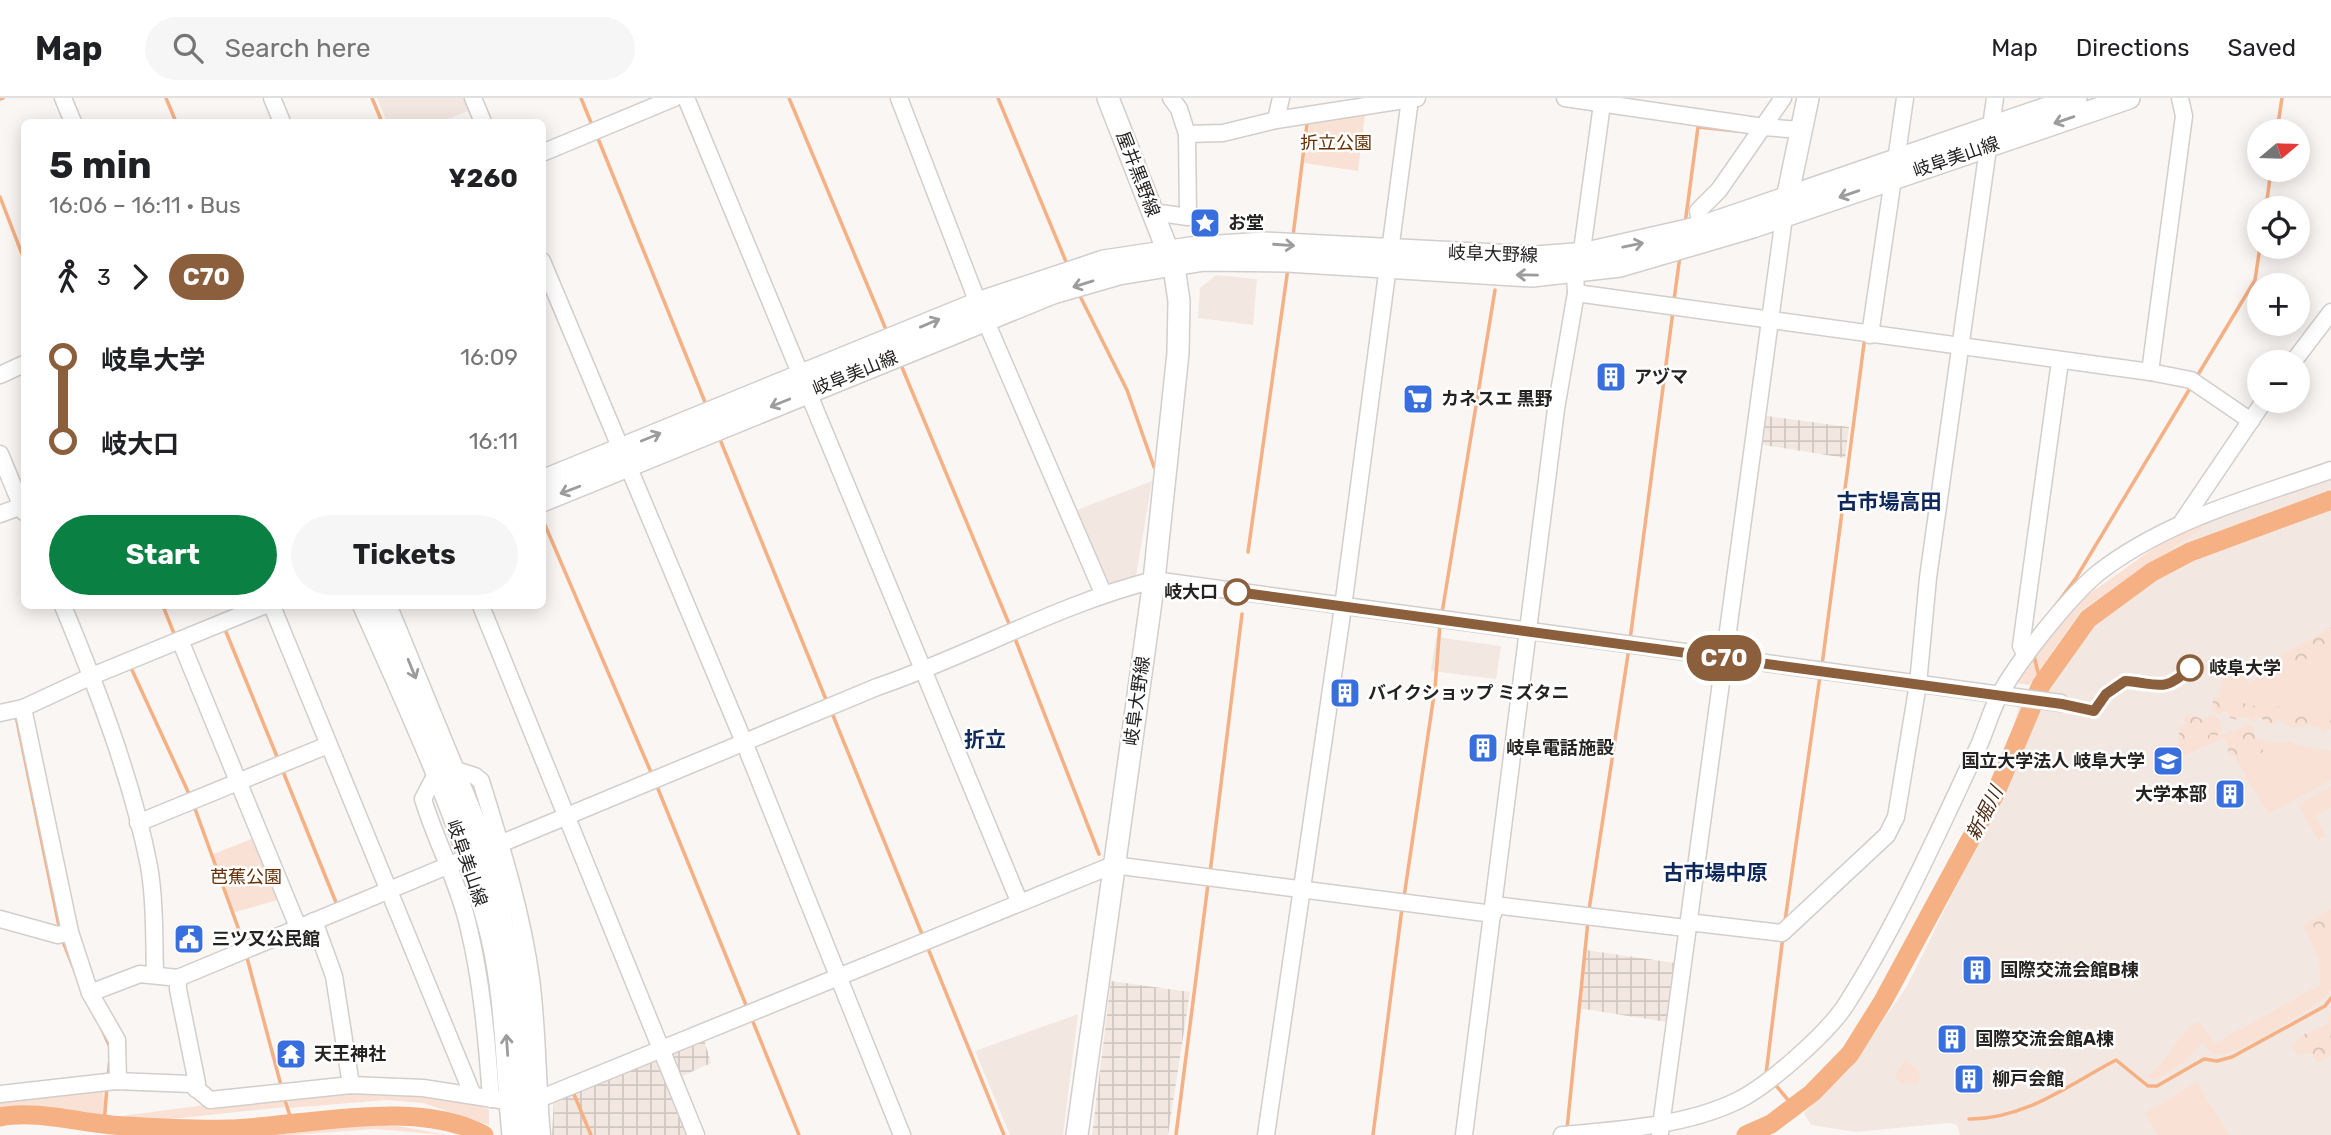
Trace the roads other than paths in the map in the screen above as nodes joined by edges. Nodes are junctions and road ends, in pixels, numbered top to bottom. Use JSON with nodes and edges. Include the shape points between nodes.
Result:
{"nodes":[{"id":1,"x":63,"y":98,"type":"edge"},
{"id":2,"x":272,"y":98,"type":"edge"},
{"id":3,"x":473,"y":98,"type":"edge"},
{"id":4,"x":674,"y":98,"type":"edge"},
{"id":5,"x":685,"y":98,"type":"edge"},
{"id":6,"x":899,"y":98,"type":"edge"},
{"id":7,"x":1108,"y":98,"type":"edge"},
{"id":8,"x":1171,"y":98,"type":"edge"},
{"id":9,"x":1281,"y":98,"type":"edge"},
{"id":10,"x":1783,"y":98,"type":"edge"},
{"id":11,"x":1808,"y":98,"type":"edge"},
{"id":12,"x":1905,"y":98,"type":"edge"},
{"id":13,"x":1995,"y":98,"type":"edge"},
{"id":14,"x":2077,"y":98,"type":"edge"},
{"id":15,"x":2129,"y":98,"type":"edge"},
{"id":16,"x":2180,"y":98,"type":"edge"},
{"id":17,"x":1413,"y":99,"type":"edge"},
{"id":18,"x":1572,"y":99,"type":"edge"},
{"id":19,"x":1347,"y":104,"type":"edge"},
{"id":20,"x":1602,"y":104,"type":"junction"},
{"id":21,"x":73,"y":119,"type":"edge"},
{"id":22,"x":281,"y":119,"type":"edge"},
{"id":23,"x":482,"y":119,"type":"edge"},
{"id":24,"x":1276,"y":120,"type":"junction"},
{"id":25,"x":1764,"y":127,"type":"junction"},
{"id":26,"x":1800,"y":130,"type":"junction"},
{"id":27,"x":1187,"y":134,"type":"junction"},
{"id":28,"x":1991,"y":136,"type":"junction"},
{"id":29,"x":546,"y":151,"type":"edge"},
{"id":30,"x":1895,"y":170,"type":"junction"},
{"id":31,"x":1785,"y":207,"type":"junction"},
{"id":32,"x":1153,"y":212,"type":"junction"},
{"id":33,"x":1701,"y":227,"type":"junction"},
{"id":34,"x":1587,"y":253,"type":"junction"},
{"id":35,"x":1388,"y":258,"type":"junction"},
{"id":36,"x":1171,"y":259,"type":"junction"},
{"id":37,"x":546,"y":270,"type":"edge"},
{"id":38,"x":1575,"y":284,"type":"junction"},
{"id":39,"x":982,"y":311,"type":"junction"},
{"id":40,"x":2331,"y":312,"type":"edge"},
{"id":41,"x":1772,"y":320,"type":"junction"},
{"id":42,"x":1870,"y":334,"type":"junction"},
{"id":43,"x":1962,"y":347,"type":"junction"},
{"id":44,"x":2302,"y":350,"type":"edge"},
{"id":45,"x":2060,"y":362,"type":"junction"},
{"id":46,"x":21,"y":365,"type":"edge"},
{"id":47,"x":2150,"y":372,"type":"junction"},
{"id":48,"x":0,"y":374,"type":"edge"},
{"id":49,"x":805,"y":384,"type":"junction"},
{"id":50,"x":2256,"y":413,"type":"edge"},
{"id":51,"x":2251,"y":421,"type":"junction"},
{"id":52,"x":0,"y":454,"type":"edge"},
{"id":53,"x":627,"y":457,"type":"junction"},
{"id":54,"x":2331,"y":470,"type":"edge"},
{"id":55,"x":546,"y":480,"type":"edge"},
{"id":56,"x":546,"y":499,"type":"edge"},
{"id":57,"x":21,"y":504,"type":"edge"},
{"id":58,"x":21,"y":509,"type":"edge"},
{"id":59,"x":0,"y":514,"type":"edge"},
{"id":60,"x":2182,"y":522,"type":"junction"},
{"id":61,"x":1154,"y":580,"type":"junction"},
{"id":62,"x":1102,"y":593,"type":"junction"},
{"id":63,"x":1343,"y":607,"type":"junction"},
{"id":64,"x":64,"y":609,"type":"edge"},
{"id":65,"x":256,"y":609,"type":"edge"},
{"id":66,"x":273,"y":609,"type":"edge"},
{"id":67,"x":365,"y":609,"type":"edge"},
{"id":68,"x":387,"y":609,"type":"edge"},
{"id":69,"x":482,"y":609,"type":"edge"},
{"id":70,"x":1529,"y":630,"type":"junction"},
{"id":71,"x":180,"y":640,"type":"junction"},
{"id":72,"x":2026,"y":655,"type":"junction"},
{"id":73,"x":1723,"y":658,"type":"junction"},
{"id":74,"x":922,"y":671,"type":"junction"},
{"id":75,"x":92,"y":676,"type":"junction"},
{"id":76,"x":1918,"y":684,"type":"junction"},
{"id":77,"x":2002,"y":696,"type":"junction"},
{"id":78,"x":2062,"y":704,"type":"dead end"},
{"id":79,"x":23,"y":708,"type":"junction"},
{"id":80,"x":0,"y":713,"type":"edge"},
{"id":81,"x":744,"y":742,"type":"junction"},
{"id":82,"x":328,"y":745,"type":"junction"},
{"id":83,"x":444,"y":771,"type":"junction"},
{"id":84,"x":238,"y":782,"type":"junction"},
{"id":85,"x":566,"y":817,"type":"junction"},
{"id":86,"x":138,"y":823,"type":"junction"},
{"id":87,"x":475,"y":854,"type":"junction"},
{"id":88,"x":1113,"y":865,"type":"junction"},
{"id":89,"x":1300,"y":888,"type":"junction"},
{"id":90,"x":390,"y":892,"type":"junction"},
{"id":91,"x":1019,"y":901,"type":"junction"},
{"id":92,"x":1494,"y":910,"type":"junction"},
{"id":93,"x":0,"y":919,"type":"edge"},
{"id":94,"x":314,"y":921,"type":"junction"},
{"id":95,"x":1687,"y":925,"type":"junction"},
{"id":96,"x":298,"y":927,"type":"junction"},
{"id":97,"x":70,"y":932,"type":"junction"},
{"id":98,"x":155,"y":974,"type":"junction"},
{"id":99,"x":178,"y":978,"type":"junction"},
{"id":100,"x":838,"y":978,"type":"junction"},
{"id":101,"x":90,"y":993,"type":"junction"},
{"id":102,"x":662,"y":1048,"type":"junction"},
{"id":103,"x":118,"y":1081,"type":"junction"},
{"id":104,"x":351,"y":1085,"type":"junction"},
{"id":105,"x":196,"y":1088,"type":"junction"},
{"id":106,"x":472,"y":1093,"type":"junction"},
{"id":107,"x":0,"y":1094,"type":"edge"},
{"id":108,"x":518,"y":1104,"type":"junction"},
{"id":109,"x":1660,"y":1130,"type":"edge"},
{"id":110,"x":513,"y":1135,"type":"edge"},
{"id":111,"x":528,"y":1135,"type":"edge"},
{"id":112,"x":542,"y":1135,"type":"edge"},
{"id":113,"x":696,"y":1135,"type":"edge"},
{"id":114,"x":902,"y":1135,"type":"edge"},
{"id":115,"x":1077,"y":1135,"type":"edge"},
{"id":116,"x":1266,"y":1135,"type":"edge"},
{"id":117,"x":1464,"y":1135,"type":"edge"},
{"id":118,"x":1562,"y":1135,"type":"edge"}],
"edges":[{"from":1,"to":21,"type":"street"},
{"from":2,"to":22,"type":"street"},
{"from":3,"to":23,"type":"street"},
{"from":4,"to":29,"type":"street"},
{"from":5,"to":49,"type":"street"},
{"from":6,"to":39,"type":"street"},
{"from":7,"to":32,"type":"main road","name":"屋井黒野線"},
{"from":8,"to":27,"type":"street"},
{"from":9,"to":24,"type":"street"},
{"from":10,"to":25,"type":"street"},
{"from":11,"to":26,"type":"main road"},
{"from":12,"to":30,"type":"street"},
{"from":13,"to":28,"type":"street"},
{"from":14,"to":28,"type":"main road","name":"岐阜美山線"},
{"from":15,"to":28,"type":"main road","name":"岐阜美山線","one_way":true},
{"from":16,"to":47,"type":"street","via":[[2183,116]]},
{"from":17,"to":19,"type":"street"},
{"from":17,"to":35,"type":"street"},
{"from":18,"to":20,"type":"street"},
{"from":19,"to":24,"type":"street"},
{"from":20,"to":25,"type":"street"},
{"from":20,"to":34,"type":"street","via":[[1583,243]]},
{"from":24,"to":27,"type":"street","via":[[1223,133]]},
{"from":25,"to":26,"type":"street"},
{"from":25,"to":33,"type":"street","via":[[1719,190],[1698,211]]},
{"from":26,"to":31,"type":"main road"},
{"from":27,"to":32,"type":"street","via":[[1188,218]]},
{"from":28,"to":30,"type":"main road","name":"岐阜美山線"},
{"from":28,"to":43,"type":"street"},
{"from":30,"to":31,"type":"main road","name":"岐阜美山線"},
{"from":30,"to":42,"type":"street"},
{"from":31,"to":33,"type":"main road","name":"岐阜大野線"},
{"from":31,"to":38,"type":"main road","name":"岐阜大野線","via":[[1665,255]]},
{"from":31,"to":41,"type":"street"},
{"from":32,"to":36,"type":"main road","name":"屋井黒野線"},
{"from":34,"to":33,"type":"main road","name":"岐阜大野線","one_way":true},
{"from":34,"to":35,"type":"main road","name":"岐阜大野線"},
{"from":35,"to":36,"type":"main road","name":"岐阜大野線"},
{"from":38,"to":35,"type":"main road","name":"岐阜大野線","one_way":true},
{"from":35,"to":63,"type":"street"},
{"from":36,"to":39,"type":"main road","name":"岐阜美山線"},
{"from":36,"to":61,"type":"main road","name":"岐阜大野線","via":[[1179,301],[1178,353]]},
{"from":37,"to":53,"type":"street"},
{"from":38,"to":41,"type":"street"},
{"from":38,"to":70,"type":"street"},
{"from":39,"to":49,"type":"main road","name":"岐阜美山線"},
{"from":39,"to":62,"type":"street"},
{"from":40,"to":44,"type":"street"},
{"from":41,"to":42,"type":"street"},
{"from":41,"to":73,"type":"street"},
{"from":42,"to":43,"type":"street"},
{"from":43,"to":45,"type":"street"},
{"from":43,"to":76,"type":"street","via":[[1928,578]]},
{"from":45,"to":47,"type":"street"},
{"from":45,"to":72,"type":"street","via":[[2021,646]]},
{"from":46,"to":48,"type":"street"},
{"from":47,"to":51,"type":"street","via":[[2191,380]]},
{"from":49,"to":53,"type":"main road","name":"岐阜美山線"},
{"from":49,"to":74,"type":"street"},
{"from":50,"to":51,"type":"street"},
{"from":51,"to":60,"type":"street"},
{"from":52,"to":57,"type":"street"},
{"from":53,"to":55,"type":"main road","name":"岐阜美山線"},
{"from":53,"to":56,"type":"main road","name":"岐阜美山線","one_way":true},
{"from":53,"to":81,"type":"street"},
{"from":54,"to":60,"type":"street"},
{"from":58,"to":59,"type":"street"},
{"from":60,"to":72,"type":"street","via":[[2097,574]]},
{"from":61,"to":62,"type":"street"},
{"from":61,"to":63,"type":"street"},
{"from":61,"to":88,"type":"main road","name":"岐阜大野線"},
{"from":62,"to":74,"type":"street"},
{"from":63,"to":70,"type":"street"},
{"from":63,"to":89,"type":"street"},
{"from":64,"to":75,"type":"street"},
{"from":65,"to":71,"type":"street"},
{"from":66,"to":82,"type":"street"},
{"from":67,"to":83,"type":"main road","name":"岐阜美山線"},
{"from":68,"to":83,"type":"main road","name":"岐阜美山線","one_way":true},
{"from":69,"to":85,"type":"street"},
{"from":70,"to":73,"type":"street"},
{"from":70,"to":92,"type":"street"},
{"from":71,"to":75,"type":"street"},
{"from":71,"to":84,"type":"street"},
{"from":72,"to":77,"type":"street"},
{"from":73,"to":76,"type":"street"},
{"from":73,"to":95,"type":"street"},
{"from":74,"to":81,"type":"street"},
{"from":74,"to":91,"type":"street"},
{"from":75,"to":79,"type":"street"},
{"from":75,"to":86,"type":"street"},
{"from":76,"to":77,"type":"street"},
{"from":76,"to":95,"type":"street","via":[[1896,817],[1887,835],[1782,933]]},
{"from":77,"to":78,"type":"street"},
{"from":77,"to":109,"type":"street","via":[[1845,1006],[1804,1050],[1738,1101]]},
{"from":79,"to":80,"type":"street"},
{"from":79,"to":97,"type":"street"},
{"from":81,"to":85,"type":"street"},
{"from":81,"to":100,"type":"street"},
{"from":82,"to":84,"type":"street"},
{"from":82,"to":90,"type":"street"},
{"from":83,"to":87,"type":"main road","name":"岐阜美山線"},
{"from":83,"to":87,"type":"street","via":[[481,781]]},
{"from":84,"to":86,"type":"street"},
{"from":84,"to":96,"type":"street"},
{"from":85,"to":87,"type":"street"},
{"from":85,"to":102,"type":"street"},
{"from":86,"to":98,"type":"street","via":[[149,867]]},
{"from":87,"to":90,"type":"street"},
{"from":87,"to":108,"type":"main road","name":"岐阜美山線"},
{"from":87,"to":108,"type":"street","via":[[468,923]]},
{"from":87,"to":108,"type":"street","via":[[530,989]]},
{"from":88,"to":89,"type":"street"},
{"from":88,"to":91,"type":"street"},
{"from":88,"to":115,"type":"main road","name":"岐阜大野線"},
{"from":89,"to":92,"type":"street"},
{"from":89,"to":116,"type":"street"},
{"from":90,"to":94,"type":"street"},
{"from":90,"to":106,"type":"street"},
{"from":91,"to":100,"type":"street"},
{"from":92,"to":95,"type":"street"},
{"from":92,"to":117,"type":"street"},
{"from":93,"to":97,"type":"street","via":[[58,935]]},
{"from":94,"to":96,"type":"street"},
{"from":94,"to":104,"type":"street","via":[[334,976]]},
{"from":95,"to":109,"type":"street"},
{"from":96,"to":99,"type":"street"},
{"from":97,"to":101,"type":"street"},
{"from":98,"to":99,"type":"street"},
{"from":98,"to":101,"type":"street","via":[[129,977]]},
{"from":99,"to":105,"type":"street"},
{"from":100,"to":102,"type":"street"},
{"from":100,"to":114,"type":"street"},
{"from":101,"to":103,"type":"street","via":[[117,1040]]},
{"from":102,"to":108,"type":"street"},
{"from":102,"to":113,"type":"street"},
{"from":103,"to":105,"type":"street","via":[[191,1084]]},
{"from":103,"to":107,"type":"street"},
{"from":104,"to":105,"type":"street","via":[[210,1100]]},
{"from":104,"to":106,"type":"street"},
{"from":106,"to":108,"type":"street"},
{"from":108,"to":110,"type":"main road","name":"岐阜美山線"},
{"from":108,"to":111,"type":"main road","name":"岐阜美山線"},
{"from":108,"to":112,"type":"street"},
{"from":109,"to":118,"type":"street"}]}
